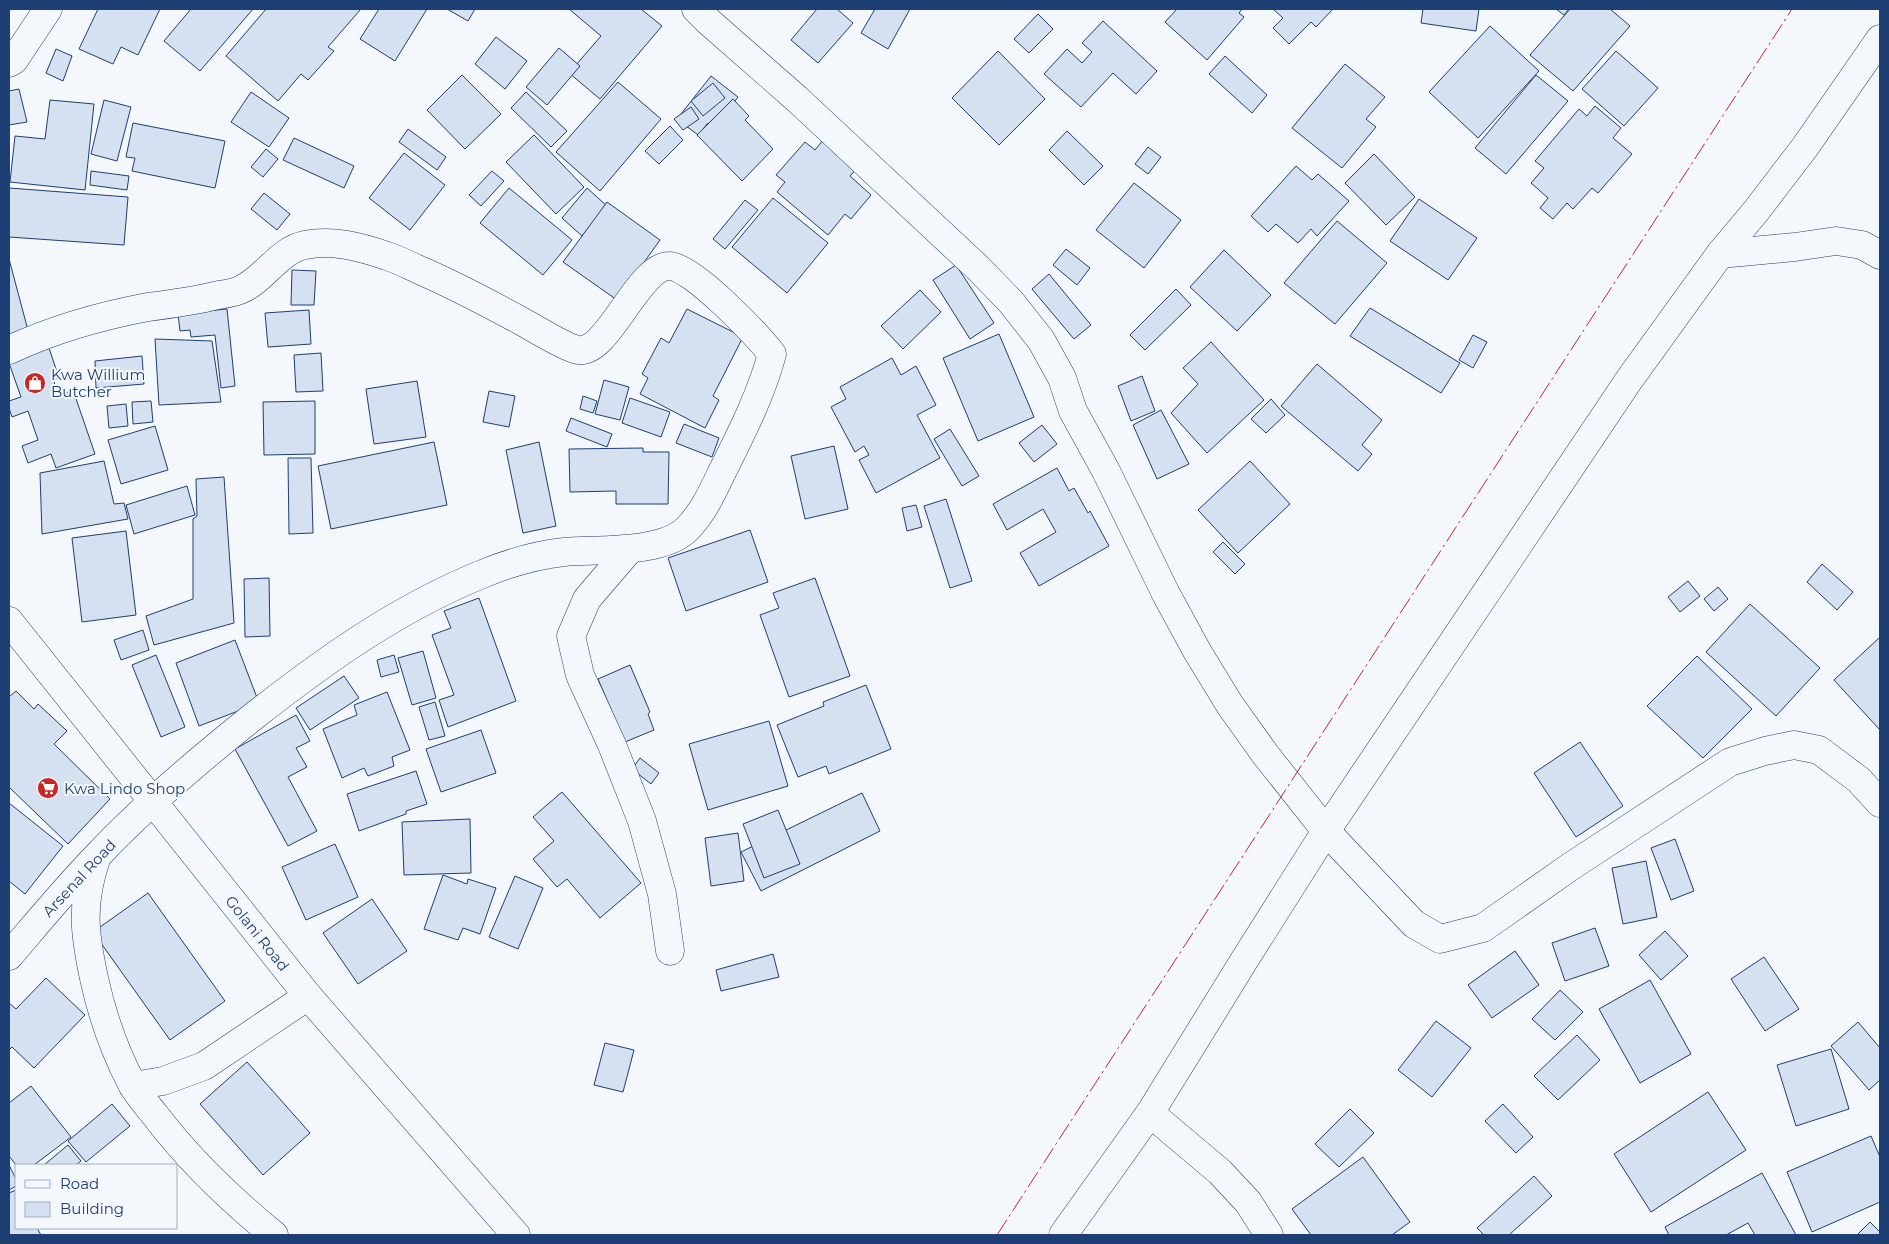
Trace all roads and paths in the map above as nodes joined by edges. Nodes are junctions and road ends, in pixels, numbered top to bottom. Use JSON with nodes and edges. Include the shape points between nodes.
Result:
{"nodes":[{"id":1,"x":48,"y":9,"type":"edge"},
{"id":2,"x":696,"y":9,"type":"edge"},
{"id":3,"x":1880,"y":39,"type":"edge"},
{"id":4,"x":9,"y":63,"type":"edge"},
{"id":5,"x":1720,"y":254,"type":"junction"},
{"id":6,"x":1880,"y":255,"type":"edge"},
{"id":7,"x":9,"y":350,"type":"edge"},
{"id":8,"x":629,"y":550,"type":"junction"},
{"id":9,"x":10,"y":619,"type":"edge"},
{"id":10,"x":153,"y":803,"type":"junction"},
{"id":11,"x":1880,"y":803,"type":"edge"},
{"id":12,"x":1326,"y":831,"type":"junction"},
{"id":13,"x":98,"y":855,"type":"junction"},
{"id":14,"x":670,"y":951,"type":"dead end"},
{"id":15,"x":9,"y":956,"type":"edge"},
{"id":16,"x":308,"y":996,"type":"junction"},
{"id":17,"x":133,"y":1086,"type":"junction"},
{"id":18,"x":1150,"y":1113,"type":"junction"},
{"id":19,"x":274,"y":1235,"type":"edge"},
{"id":20,"x":516,"y":1235,"type":"edge"},
{"id":21,"x":1063,"y":1235,"type":"edge"},
{"id":22,"x":1269,"y":1235,"type":"edge"}],
"edges":[{"from":1,"to":4,"type":"street"},
{"from":2,"to":12,"type":"street","via":[[972,262],[1011,302],[1041,340],[1062,378],[1073,411],[1197,651],[1260,747]]},
{"from":3,"to":5,"type":"street","via":[[1805,147]]},
{"from":5,"to":6,"type":"street","via":[[1836,242],[1862,245]]},
{"from":5,"to":12,"type":"street","via":[[1629,380]]},
{"from":7,"to":8,"type":"street","name":"Arsenal Road","via":[[58,329],[98,318],[240,290],[262,277],[286,254],[302,245],[322,242],[345,244],[388,256],[463,290],[578,350],[592,347],[646,281],[659,268],[670,265],[683,270],[706,287],[772,354],[765,380],[731,456],[708,500],[687,529],[671,540]]},
{"from":8,"to":10,"type":"street","name":"Arsenal Road","via":[[563,552],[520,561],[480,575],[423,602],[361,637],[293,686],[212,749]]},
{"from":8,"to":14,"type":"street","via":[[587,599],[571,636],[580,675],[642,821],[662,894]]},
{"from":9,"to":10,"type":"street","name":"Golani Road"},
{"from":10,"to":13,"type":"street","name":"Arsenal Road"},
{"from":10,"to":16,"type":"street","name":"Golani Road"},
{"from":11,"to":12,"type":"street","via":[[1860,780],[1819,750],[1794,746],[1765,751],[1730,762],[1483,928],[1440,939],[1414,924]]},
{"from":12,"to":18,"type":"street"},
{"from":13,"to":15,"type":"street","name":"Arsenal Road"},
{"from":13,"to":17,"type":"street","via":[[87,896],[86,942],[105,1021]]},
{"from":16,"to":17,"type":"street","via":[[204,1066]]},
{"from":16,"to":20,"type":"street","name":"Golani Road"},
{"from":17,"to":19,"type":"street","via":[[175,1142],[234,1202]]},
{"from":18,"to":21,"type":"street"},
{"from":18,"to":22,"type":"street","via":[[1220,1172],[1248,1202]]}]}
